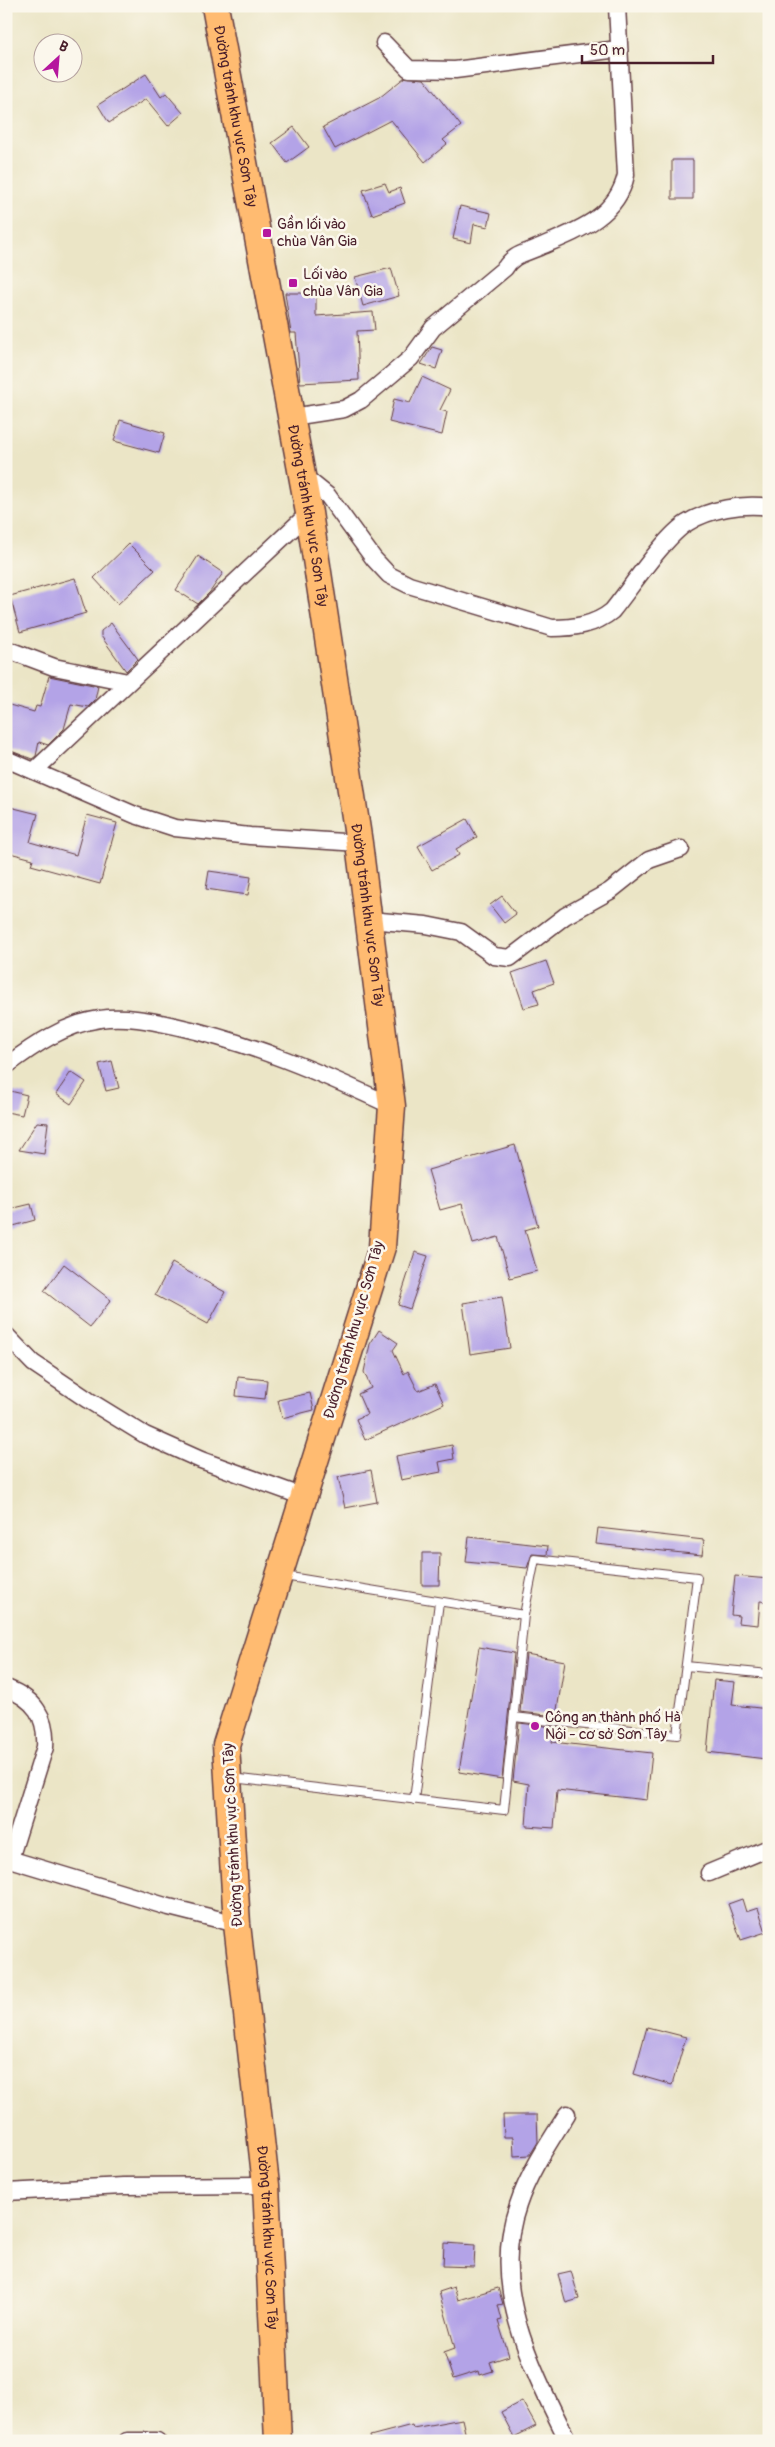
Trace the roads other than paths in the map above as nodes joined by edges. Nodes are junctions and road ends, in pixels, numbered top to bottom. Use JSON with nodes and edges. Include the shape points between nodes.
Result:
{"nodes":[{"id":1,"x":215,"y":6,"type":"edge"},
{"id":2,"x":617,"y":6,"type":"edge"},
{"id":3,"x":384,"y":43,"type":"dead end"},
{"id":4,"x":618,"y":50,"type":"junction"},
{"id":5,"x":292,"y":417,"type":"junction"},
{"id":6,"x":302,"y":475,"type":"junction"},
{"id":7,"x":769,"y":507,"type":"edge"},
{"id":8,"x":309,"y":513,"type":"junction"},
{"id":9,"x":6,"y":649,"type":"edge"},
{"id":10,"x":128,"y":682,"type":"junction"},
{"id":11,"x":6,"y":759,"type":"edge"},
{"id":12,"x":34,"y":771,"type":"junction"},
{"id":13,"x":359,"y":843,"type":"junction"},
{"id":14,"x":681,"y":849,"type":"dead end"},
{"id":15,"x":369,"y":920,"type":"junction"},
{"id":16,"x":6,"y":1066,"type":"edge"},
{"id":17,"x":392,"y":1106,"type":"junction"},
{"id":18,"x":6,"y":1335,"type":"edge"},
{"id":19,"x":304,"y":1497,"type":"junction"},
{"id":20,"x":280,"y":1575,"type":"junction"},
{"id":21,"x":439,"y":1602,"type":"junction"},
{"id":22,"x":524,"y":1615,"type":"junction"},
{"id":23,"x":686,"y":1666,"type":"junction"},
{"id":24,"x":769,"y":1674,"type":"edge"},
{"id":25,"x":6,"y":1688,"type":"edge"},
{"id":26,"x":514,"y":1717,"type":"junction"},
{"id":27,"x":228,"y":1778,"type":"junction"},
{"id":28,"x":414,"y":1800,"type":"junction"},
{"id":29,"x":769,"y":1848,"type":"edge"},
{"id":30,"x":8,"y":1858,"type":"edge"},
{"id":31,"x":710,"y":1873,"type":"dead end"},
{"id":32,"x":237,"y":1924,"type":"junction"},
{"id":33,"x":567,"y":2114,"type":"dead end"},
{"id":34,"x":266,"y":2185,"type":"junction"},
{"id":35,"x":6,"y":2192,"type":"edge"},
{"id":36,"x":127,"y":2441,"type":"edge"},
{"id":37,"x":156,"y":2441,"type":"edge"},
{"id":38,"x":278,"y":2441,"type":"edge"},
{"id":39,"x":568,"y":2441,"type":"edge"}],
"edges":[{"from":1,"to":5,"type":"highway","name":"Đường tránh khu vực Sơn Tây"},
{"from":2,"to":4,"type":"street"},
{"from":3,"to":4,"type":"street","via":[[409,69],[455,70]]},
{"from":4,"to":5,"type":"street","via":[[626,174],[624,184],[606,213],[578,229],[512,257],[506,268],[433,328],[411,358],[361,400],[344,409]]},
{"from":5,"to":6,"type":"highway","name":"Đường tránh khu vực Sơn Tây"},
{"from":6,"to":7,"type":"street","via":[[328,496],[389,575],[409,585],[552,628],[568,628],[606,616],[685,524],[702,515],[730,508]]},
{"from":6,"to":8,"type":"highway","name":"Đường tránh khu vực Sơn Tây"},
{"from":8,"to":10,"type":"street"},
{"from":8,"to":13,"type":"highway","name":"Đường tránh khu vực Sơn Tây"},
{"from":9,"to":10,"type":"street","via":[[54,667]]},
{"from":10,"to":12,"type":"street"},
{"from":11,"to":12,"type":"street"},
{"from":12,"to":13,"type":"street","via":[[135,815],[175,828]]},
{"from":13,"to":15,"type":"highway","name":"Đường tránh khu vực Sơn Tây"},
{"from":14,"to":15,"type":"street","via":[[648,860],[610,891],[565,916],[510,958],[494,956],[461,932]]},
{"from":15,"to":17,"type":"highway","name":"Đường tránh khu vực Sơn Tây"},
{"from":16,"to":17,"type":"street","via":[[62,1030],[100,1018],[136,1020],[229,1039],[326,1075]]},
{"from":17,"to":19,"type":"highway","name":"Đường tránh khu vực Sơn Tây","via":[[382,1247]]},
{"from":18,"to":19,"type":"street","via":[[33,1363],[145,1435],[201,1460]]},
{"from":19,"to":20,"type":"highway","name":"Đường tránh khu vực Sơn Tây"},
{"from":20,"to":21,"type":"lane"},
{"from":20,"to":27,"type":"highway","name":"Đường tránh khu vực Sơn Tây","via":[[226,1745]]},
{"from":21,"to":22,"type":"lane"},
{"from":21,"to":28,"type":"lane"},
{"from":22,"to":23,"type":"lane","via":[[535,1559],[697,1577]]},
{"from":22,"to":26,"type":"lane"},
{"from":23,"to":24,"type":"lane"},
{"from":23,"to":26,"type":"lane","via":[[677,1735]]},
{"from":25,"to":30,"type":"street","via":[[30,1703],[46,1728],[45,1747]]},
{"from":26,"to":28,"type":"lane","via":[[504,1810]]},
{"from":27,"to":28,"type":"lane"},
{"from":27,"to":32,"type":"highway","name":"Đường tránh khu vực Sơn Tây"},
{"from":29,"to":31,"type":"street"},
{"from":30,"to":32,"type":"street","via":[[165,1906]]},
{"from":32,"to":34,"type":"highway","name":"Đường tránh khu vực Sơn Tây"},
{"from":33,"to":39,"type":"street","via":[[538,2162],[518,2204],[513,2222],[508,2281],[526,2346]]},
{"from":34,"to":35,"type":"street","via":[[123,2186]]},
{"from":34,"to":38,"type":"highway","name":"Đường tránh khu vực Sơn Tây"},
{"from":36,"to":37,"type":"street"}]}
